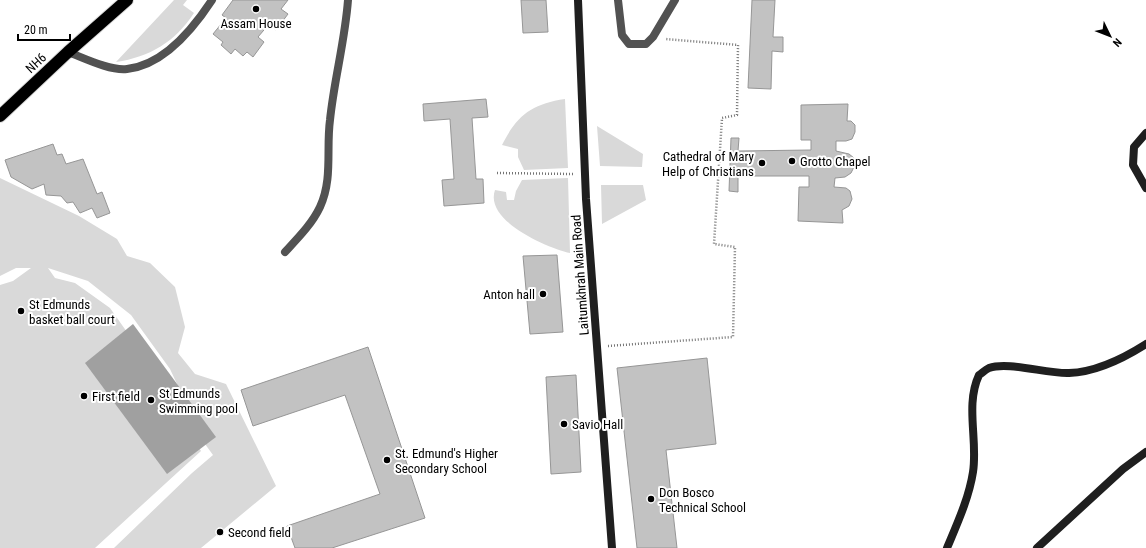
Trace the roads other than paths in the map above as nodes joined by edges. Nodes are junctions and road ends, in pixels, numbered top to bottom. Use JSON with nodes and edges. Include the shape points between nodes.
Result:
{"nodes":[{"id":1,"x":127,"y":0,"type":"edge"},
{"id":2,"x":212,"y":0,"type":"edge"},
{"id":3,"x":348,"y":0,"type":"edge"},
{"id":4,"x":578,"y":0,"type":"edge"},
{"id":5,"x":618,"y":0,"type":"edge"},
{"id":6,"x":674,"y":0,"type":"edge"},
{"id":7,"x":68,"y":52,"type":"junction"},
{"id":8,"x":0,"y":116,"type":"edge"},
{"id":9,"x":1146,"y":133,"type":"edge"},
{"id":10,"x":1146,"y":188,"type":"edge"},
{"id":11,"x":285,"y":252,"type":"dead end"},
{"id":12,"x":1146,"y":344,"type":"edge"},
{"id":13,"x":1146,"y":452,"type":"edge"},
{"id":14,"x":612,"y":548,"type":"edge"},
{"id":15,"x":947,"y":548,"type":"edge"},
{"id":16,"x":1038,"y":548,"type":"edge"}],
"edges":[{"from":1,"to":7,"type":"highway","name":"NH6","number":"NH6"},
{"from":2,"to":7,"type":"lane","via":[[183,38],[164,54],[146,64],[126,69],[103,65]]},
{"from":3,"to":11,"type":"lane","via":[[346,29],[330,119],[328,185],[320,207],[307,227]]},
{"from":4,"to":14,"type":"street","name":"Laitumkhrah Main Road","via":[[585,174]]},
{"from":5,"to":6,"type":"lane","via":[[622,36],[629,44],[646,44],[653,38]]},
{"from":7,"to":8,"type":"highway","name":"NH6","number":"NH6"},
{"from":9,"to":10,"type":"street","via":[[1134,147],[1133,165]]},
{"from":12,"to":15,"type":"street","via":[[1111,363],[1076,372],[1051,373],[997,367],[989,368],[978,375],[973,393],[973,473]]},
{"from":13,"to":16,"type":"street","via":[[1123,469]]}]}
